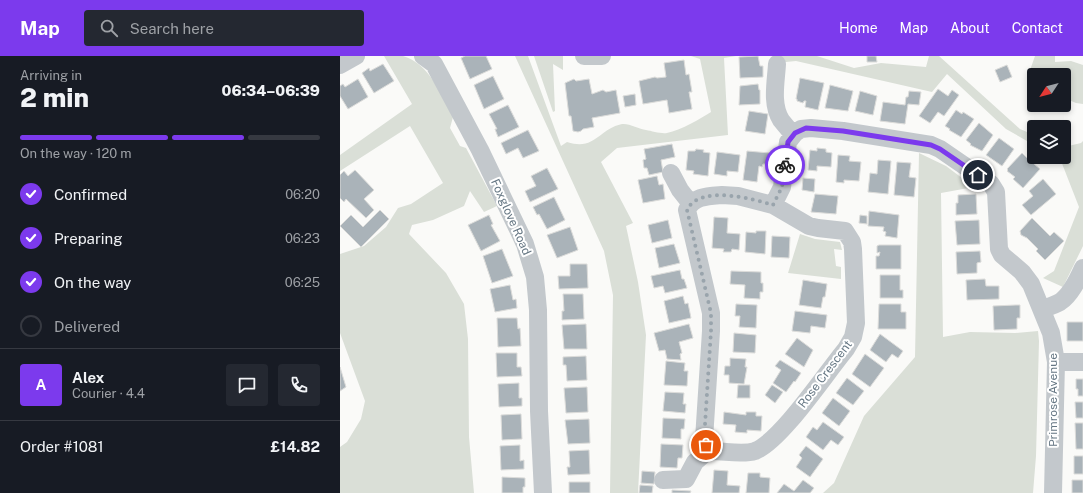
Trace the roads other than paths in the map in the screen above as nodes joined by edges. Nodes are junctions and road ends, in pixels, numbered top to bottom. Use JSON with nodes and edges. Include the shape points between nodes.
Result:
{"nodes":[{"id":1,"x":356,"y":56,"type":"edge"},
{"id":2,"x":424,"y":56,"type":"edge"},
{"id":3,"x":584,"y":56,"type":"edge"},
{"id":4,"x":602,"y":56,"type":"edge"},
{"id":5,"x":777,"y":64,"type":"dead end"},
{"id":6,"x":340,"y":65,"type":"edge"},
{"id":7,"x":793,"y":134,"type":"junction"},
{"id":8,"x":671,"y":174,"type":"dead end"},
{"id":9,"x":691,"y":204,"type":"junction"},
{"id":10,"x":773,"y":205,"type":"junction"},
{"id":11,"x":1083,"y":268,"type":"edge"},
{"id":12,"x":1042,"y":309,"type":"junction"},
{"id":13,"x":1056,"y":362,"type":"junction"},
{"id":14,"x":1083,"y":362,"type":"edge"},
{"id":15,"x":710,"y":449,"type":"junction"},
{"id":16,"x":663,"y":480,"type":"dead end"},
{"id":17,"x":543,"y":493,"type":"edge"},
{"id":18,"x":1052,"y":493,"type":"edge"}],
"edges":[{"from":1,"to":6,"type":"street"},
{"from":2,"to":17,"type":"street","name":"Foxglove Road","via":[[434,64],[480,150],[525,244],[535,277]]},
{"from":3,"to":4,"type":"street"},
{"from":5,"to":7,"type":"street","via":[[777,111]]},
{"from":7,"to":10,"type":"street","via":[[788,142],[782,187]]},
{"from":7,"to":12,"type":"street","name":"Primrose Avenue","via":[[801,129],[811,128],[931,145],[991,184],[996,192],[999,249],[1031,284]]},
{"from":8,"to":9,"type":"street"},
{"from":9,"to":10,"type":"street","name":"Rose Crescent","via":[[705,197],[722,195],[738,196]]},
{"from":9,"to":15,"type":"street","via":[[687,210],[688,217],[711,313],[704,440]]},
{"from":10,"to":15,"type":"street","name":"Rose Crescent","via":[[809,226],[845,231],[852,242],[856,323],[853,337],[772,440],[749,452]]},
{"from":11,"to":12,"type":"street","via":[[1066,297]]},
{"from":12,"to":13,"type":"street","name":"Primrose Avenue","via":[[1051,333]]},
{"from":13,"to":14,"type":"street"},
{"from":13,"to":18,"type":"street","name":"Primrose Avenue"},
{"from":15,"to":16,"type":"street","via":[[696,462],[686,479]]}]}
